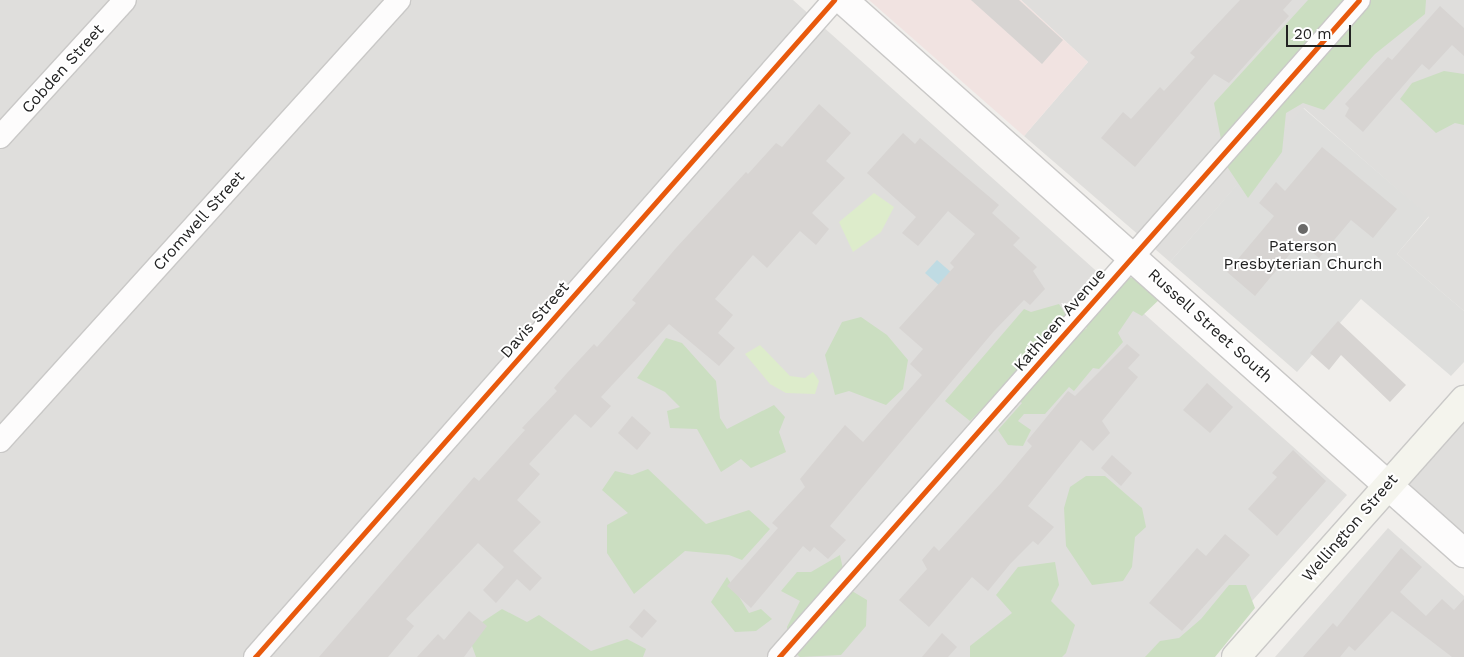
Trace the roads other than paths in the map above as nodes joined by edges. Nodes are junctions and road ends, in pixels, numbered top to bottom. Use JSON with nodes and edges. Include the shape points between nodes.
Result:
{"nodes":[{"id":1,"x":126,"y":0,"type":"edge"},
{"id":2,"x":399,"y":0,"type":"edge"},
{"id":3,"x":834,"y":0,"type":"edge"},
{"id":4,"x":842,"y":0,"type":"edge"},
{"id":5,"x":1359,"y":0,"type":"edge"},
{"id":6,"x":0,"y":137,"type":"edge"},
{"id":7,"x":1132,"y":257,"type":"junction"},
{"id":8,"x":1464,"y":400,"type":"edge"},
{"id":9,"x":0,"y":441,"type":"edge"},
{"id":10,"x":1388,"y":485,"type":"junction"},
{"id":11,"x":1464,"y":553,"type":"edge"},
{"id":12,"x":255,"y":657,"type":"edge"},
{"id":13,"x":779,"y":657,"type":"edge"},
{"id":14,"x":1236,"y":657,"type":"edge"}],
"edges":[{"from":1,"to":6,"type":"street","name":"Cobden Street"},
{"from":2,"to":9,"type":"street","name":"Cromwell Street"},
{"from":3,"to":12,"type":"street","name":"Davis Street"},
{"from":4,"to":7,"type":"street","name":"Russell Street South"},
{"from":5,"to":7,"type":"street","name":"Kathleen Avenue"},
{"from":7,"to":10,"type":"street","name":"Russell Street South"},
{"from":7,"to":13,"type":"street","name":"Kathleen Avenue"},
{"from":8,"to":10,"type":"main road","name":"Wellington Street"},
{"from":10,"to":11,"type":"street","name":"Russell Street South"},
{"from":10,"to":14,"type":"main road","name":"Wellington Street"}]}
